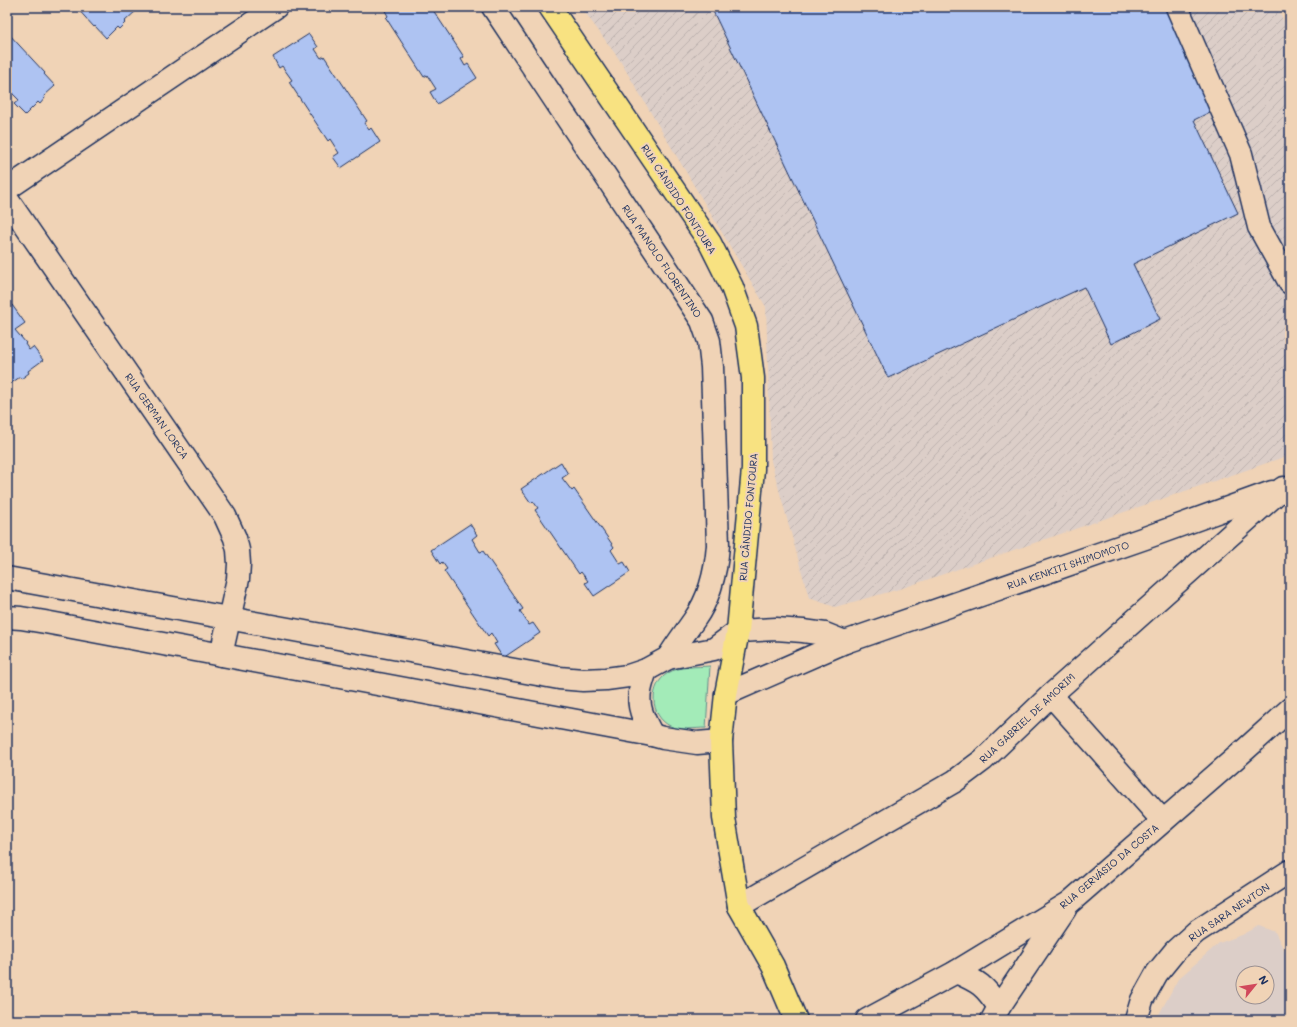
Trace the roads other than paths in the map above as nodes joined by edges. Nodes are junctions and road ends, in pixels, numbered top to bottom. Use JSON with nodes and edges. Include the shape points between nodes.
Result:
{"nodes":[{"id":1,"x":276,"y":7,"type":"edge"},
{"id":2,"x":493,"y":7,"type":"edge"},
{"id":3,"x":550,"y":7,"type":"edge"},
{"id":4,"x":1177,"y":7,"type":"edge"},
{"id":5,"x":7,"y":189,"type":"edge"},
{"id":6,"x":7,"y":199,"type":"edge"},
{"id":7,"x":1290,"y":283,"type":"edge"},
{"id":8,"x":1286,"y":486,"type":"edge"},
{"id":9,"x":7,"y":578,"type":"edge"},
{"id":10,"x":7,"y":617,"type":"edge"},
{"id":11,"x":229,"y":618,"type":"junction"},
{"id":12,"x":738,"y":630,"type":"junction"},
{"id":13,"x":845,"y":642,"type":"junction"},
{"id":14,"x":221,"y":655,"type":"junction"},
{"id":15,"x":668,"y":658,"type":"junction"},
{"id":16,"x":646,"y":670,"type":"junction"},
{"id":17,"x":726,"y":694,"type":"junction"},
{"id":18,"x":1051,"y":694,"type":"junction"},
{"id":19,"x":1290,"y":709,"type":"edge"},
{"id":20,"x":652,"y":735,"type":"junction"},
{"id":21,"x":721,"y":741,"type":"junction"},
{"id":22,"x":1163,"y":821,"type":"junction"},
{"id":23,"x":1290,"y":871,"type":"edge"},
{"id":24,"x":1069,"y":903,"type":"junction"},
{"id":25,"x":739,"y":906,"type":"junction"},
{"id":26,"x":956,"y":972,"type":"junction"},
{"id":27,"x":995,"y":1013,"type":"edge"},
{"id":28,"x":796,"y":1020,"type":"edge"},
{"id":29,"x":867,"y":1020,"type":"edge"},
{"id":30,"x":1136,"y":1020,"type":"edge"}],
"edges":[{"from":1,"to":5,"type":"street"},
{"from":2,"to":15,"type":"street","name":"RUA MANOLO FLORENTINO","via":[[702,321],[709,341],[713,390],[717,559],[715,574],[704,604]]},
{"from":3,"to":12,"type":"main road","name":"RUA CÂNDIDO FONTOURA","via":[[710,243],[732,287],[746,326],[753,378],[754,469]]},
{"from":4,"to":7,"type":"street","via":[[1241,154],[1259,227]]},
{"from":6,"to":11,"type":"street","name":"RUA GERMAN LORCA","via":[[225,516],[235,538],[239,564]]},
{"from":8,"to":13,"type":"street","name":"RUA KENKITI SHIMOMOTO","via":[[1145,538]]},
{"from":8,"to":18,"type":"street","name":"RUA GABRIEL DE AMORIM"},
{"from":9,"to":11,"type":"street"},
{"from":10,"to":14,"type":"street"},
{"from":11,"to":14,"type":"street","name":"RUA GERMAN LORCA"},
{"from":11,"to":16,"type":"street","via":[[559,678],[606,679]]},
{"from":12,"to":13,"type":"street","via":[[803,631],[825,634]]},
{"from":12,"to":15,"type":"street","via":[[714,649]]},
{"from":12,"to":17,"type":"main road","name":"RUA CÂNDIDO FONTOURA"},
{"from":13,"to":17,"type":"street","name":"RUA KENKITI SHIMOMOTO"},
{"from":14,"to":20,"type":"street"},
{"from":15,"to":16,"type":"street"},
{"from":16,"to":20,"type":"street","via":[[639,702],[641,713]]},
{"from":17,"to":21,"type":"main road","name":"RUA CÂNDIDO FONTOURA"},
{"from":18,"to":22,"type":"street"},
{"from":18,"to":25,"type":"street","name":"RUA GABRIEL DE AMORIM","via":[[983,760],[955,781]]},
{"from":19,"to":22,"type":"street","name":"RUA GERVÁSIO DA COSTA"},
{"from":20,"to":21,"type":"street","via":[[697,743]]},
{"from":21,"to":25,"type":"main road","name":"RUA CÂNDIDO FONTOURA","via":[[724,818]]},
{"from":22,"to":24,"type":"street","name":"RUA GERVÁSIO DA COSTA"},
{"from":23,"to":30,"type":"street","name":"RUA SARA NEWTON","via":[[1196,932],[1175,951],[1157,973],[1142,1000]]},
{"from":24,"to":26,"type":"street","name":"RUA GERVÁSIO DA COSTA"},
{"from":24,"to":27,"type":"street"},
{"from":25,"to":28,"type":"main road","name":"RUA CÂNDIDO FONTOURA","via":[[773,966]]},
{"from":26,"to":27,"type":"street","via":[[982,985],[990,994]]},
{"from":26,"to":29,"type":"street","name":"RUA GERVÁSIO DA COSTA"}]}
